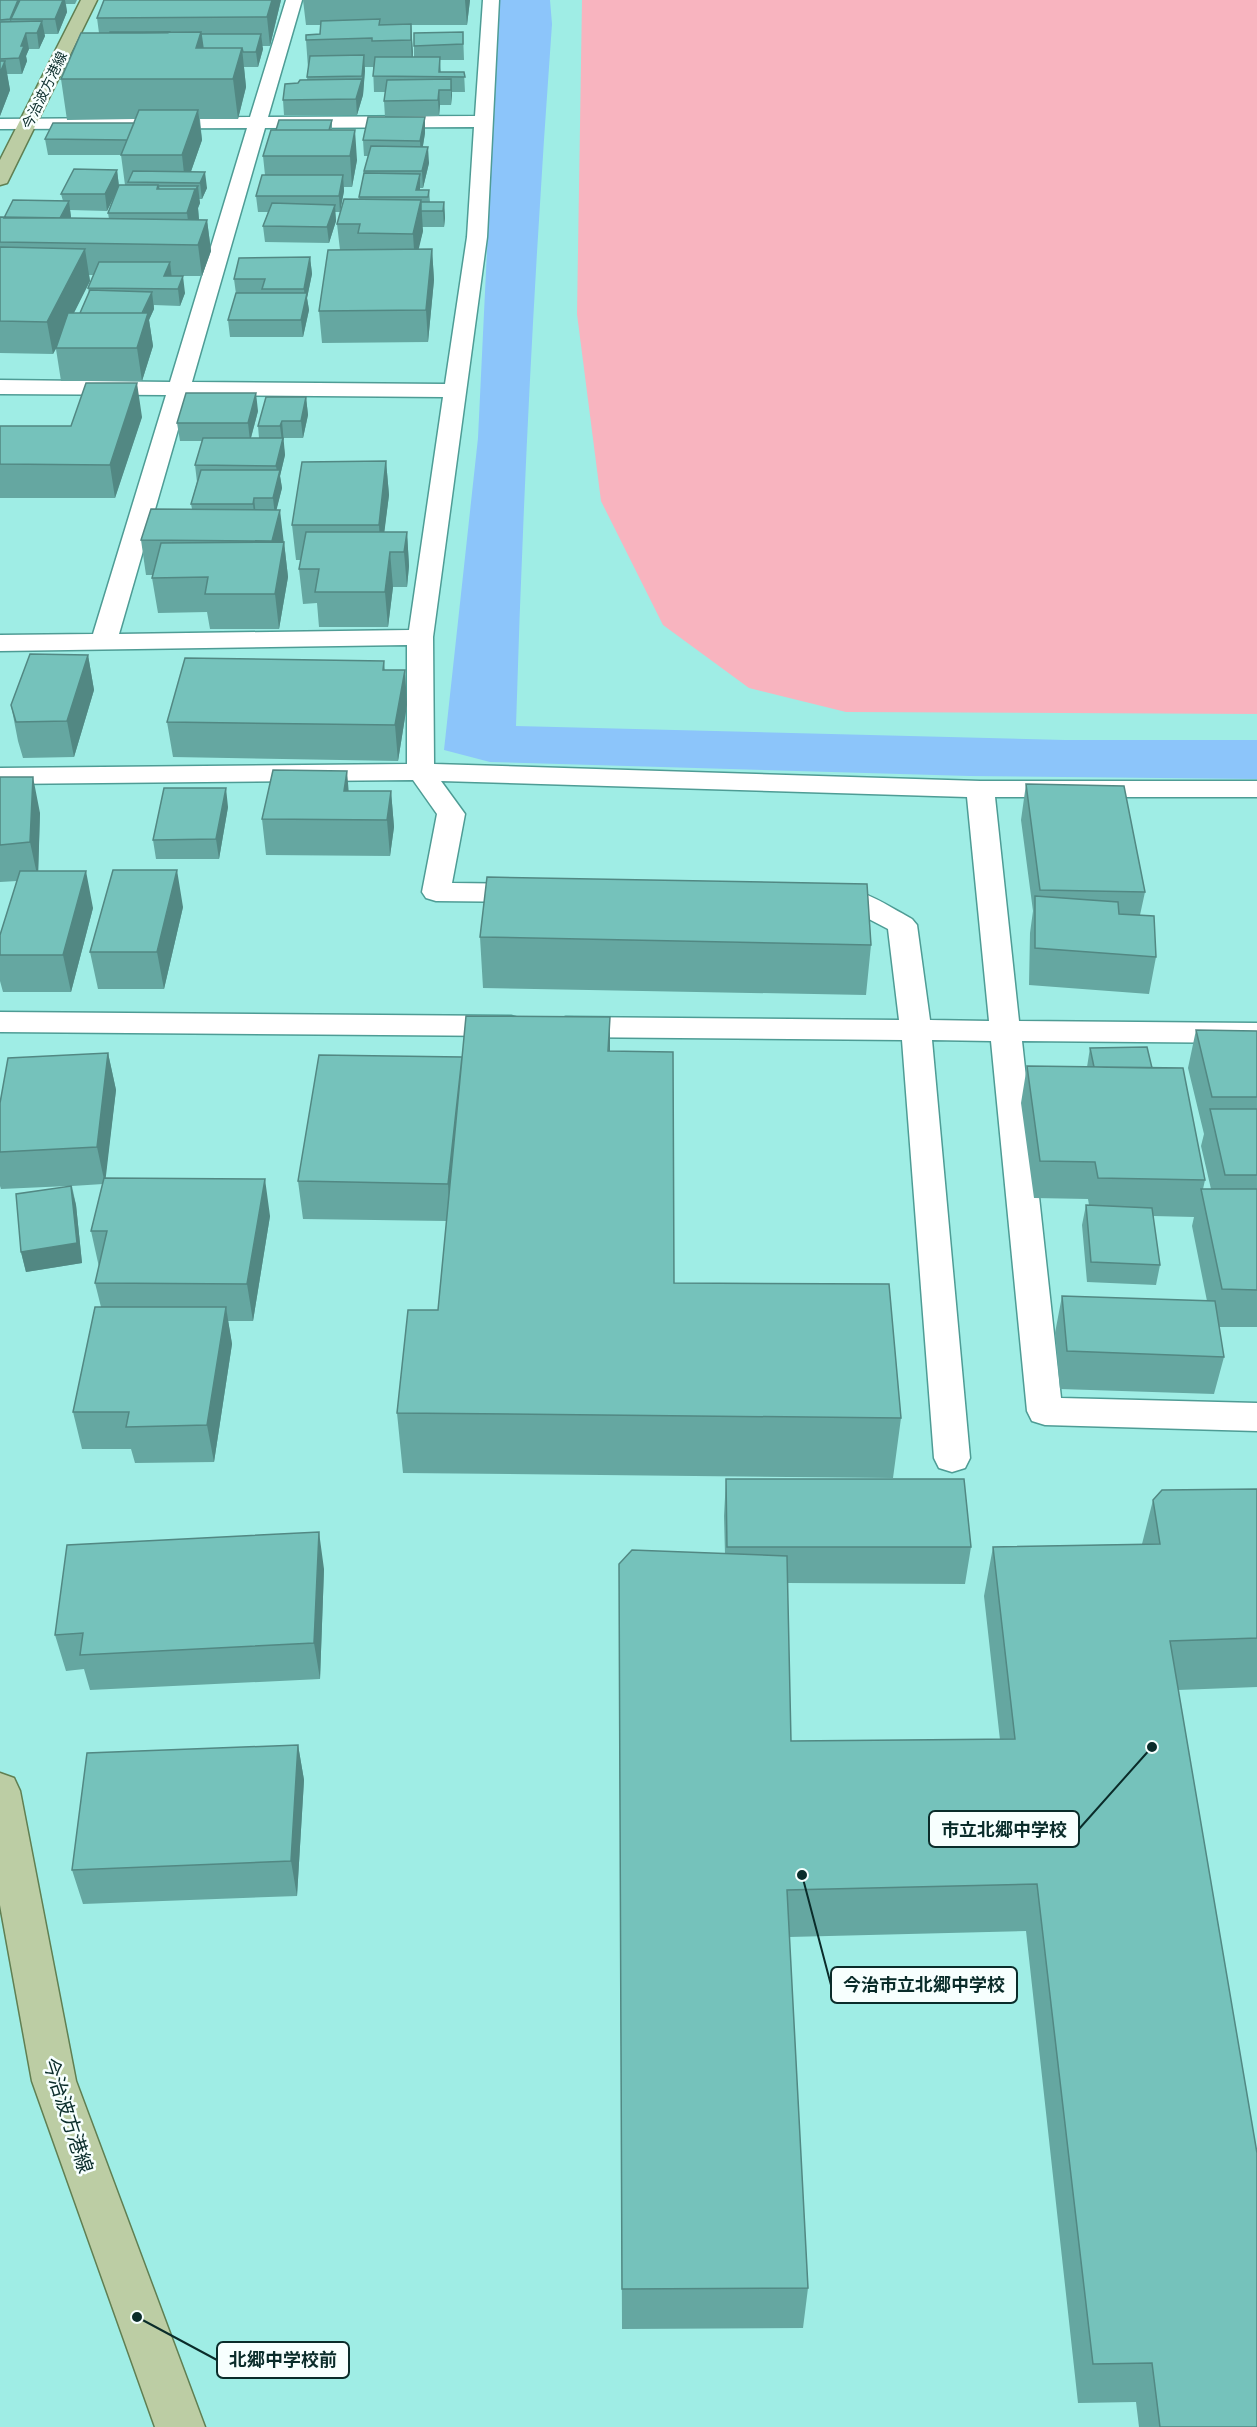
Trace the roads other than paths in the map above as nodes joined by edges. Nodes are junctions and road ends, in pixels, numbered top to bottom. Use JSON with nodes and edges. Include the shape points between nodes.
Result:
{"nodes":[{"id":1,"x":89,"y":0,"type":"edge"},
{"id":2,"x":294,"y":0,"type":"edge"},
{"id":3,"x":491,"y":0,"type":"edge"},
{"id":4,"x":483,"y":121,"type":"junction"},
{"id":5,"x":256,"y":122,"type":"junction"},
{"id":6,"x":0,"y":124,"type":"edge"},
{"id":7,"x":27,"y":124,"type":"junction"},
{"id":8,"x":0,"y":179,"type":"edge"},
{"id":9,"x":0,"y":387,"type":"edge"},
{"id":10,"x":178,"y":390,"type":"junction"},
{"id":11,"x":454,"y":391,"type":"junction"},
{"id":12,"x":420,"y":637,"type":"junction"},
{"id":13,"x":104,"y":641,"type":"junction"},
{"id":14,"x":0,"y":643,"type":"edge"},
{"id":15,"x":421,"y":772,"type":"junction"},
{"id":16,"x":0,"y":776,"type":"edge"},
{"id":17,"x":980,"y":789,"type":"junction"},
{"id":18,"x":1257,"y":789,"type":"edge"},
{"id":19,"x":554,"y":893,"type":"edge"},
{"id":20,"x":800,"y":896,"type":"edge"},
{"id":21,"x":0,"y":1022,"type":"edge"},
{"id":22,"x":916,"y":1030,"type":"junction"},
{"id":23,"x":1007,"y":1031,"type":"junction"},
{"id":24,"x":1257,"y":1033,"type":"edge"},
{"id":25,"x":1257,"y":1417,"type":"edge"},
{"id":26,"x":952,"y":1458,"type":"dead end"},
{"id":27,"x":0,"y":1791,"type":"edge"},
{"id":28,"x":180,"y":2427,"type":"edge"}],
"edges":[{"from":1,"to":7,"type":"main road","name":"今治波方港線"},
{"from":2,"to":5,"type":"street"},
{"from":3,"to":4,"type":"street"},
{"from":4,"to":5,"type":"street"},
{"from":4,"to":11,"type":"street","via":[[477,237]]},
{"from":5,"to":7,"type":"street"},
{"from":5,"to":10,"type":"street"},
{"from":6,"to":7,"type":"street"},
{"from":7,"to":8,"type":"main road","name":"今治波方港線"},
{"from":9,"to":10,"type":"street"},
{"from":10,"to":11,"type":"street"},
{"from":10,"to":13,"type":"street"},
{"from":11,"to":12,"type":"street"},
{"from":12,"to":13,"type":"street"},
{"from":12,"to":15,"type":"street"},
{"from":13,"to":14,"type":"street"},
{"from":15,"to":16,"type":"street"},
{"from":15,"to":17,"type":"street"},
{"from":15,"to":19,"type":"street","via":[[451,814],[436,892]]},
{"from":17,"to":18,"type":"street"},
{"from":17,"to":23,"type":"street"},
{"from":20,"to":22,"type":"street","via":[[847,896],[902,925]]},
{"from":21,"to":22,"type":"street"},
{"from":22,"to":23,"type":"street"},
{"from":22,"to":26,"type":"street"},
{"from":23,"to":24,"type":"street"},
{"from":23,"to":25,"type":"street","via":[[1046,1412]]},
{"from":27,"to":28,"type":"main road","name":"今治波方港線","via":[[54,2082]]}]}
